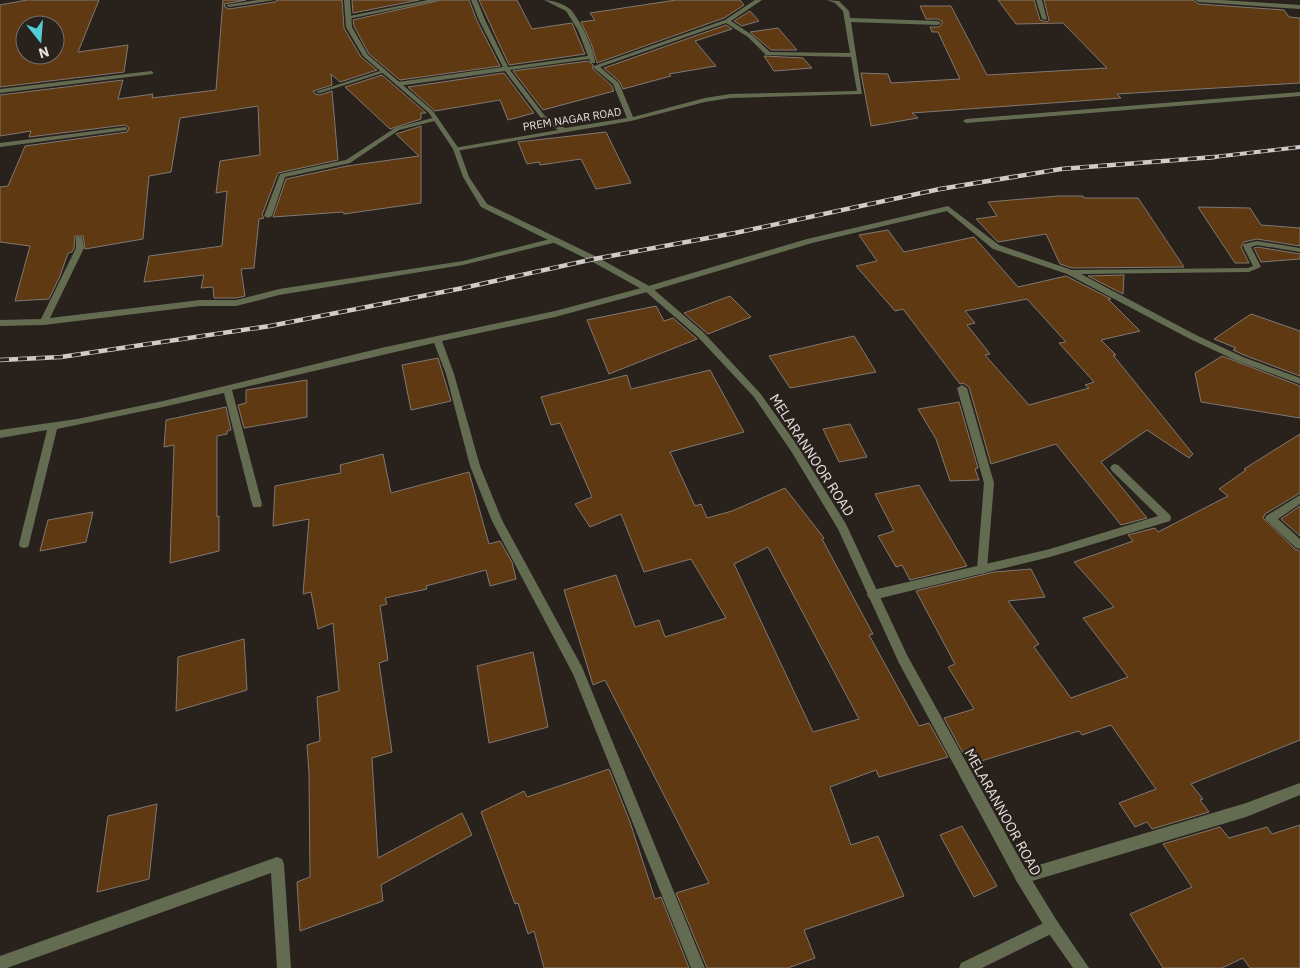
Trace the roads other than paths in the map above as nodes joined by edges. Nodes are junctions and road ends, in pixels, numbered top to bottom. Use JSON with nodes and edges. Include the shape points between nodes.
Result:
{"nodes":[{"id":1,"x":272,"y":0,"type":"edge"},
{"id":2,"x":347,"y":0,"type":"edge"},
{"id":3,"x":436,"y":0,"type":"edge"},
{"id":4,"x":474,"y":0,"type":"edge"},
{"id":5,"x":547,"y":0,"type":"edge"},
{"id":6,"x":759,"y":0,"type":"edge"},
{"id":7,"x":830,"y":0,"type":"edge"},
{"id":8,"x":1038,"y":0,"type":"edge"},
{"id":9,"x":1198,"y":0,"type":"edge"},
{"id":10,"x":1254,"y":2,"type":"edge"},
{"id":11,"x":229,"y":5,"type":"dead end"},
{"id":12,"x":1300,"y":7,"type":"edge"},
{"id":13,"x":348,"y":17,"type":"junction"},
{"id":14,"x":1045,"y":19,"type":"dead end"},
{"id":15,"x":849,"y":20,"type":"junction"},
{"id":16,"x":727,"y":21,"type":"junction"},
{"id":17,"x":938,"y":23,"type":"dead end"},
{"id":18,"x":854,"y":55,"type":"junction"},
{"id":19,"x":590,"y":57,"type":"junction"},
{"id":20,"x":596,"y":67,"type":"junction"},
{"id":21,"x":507,"y":70,"type":"junction"},
{"id":22,"x":382,"y":72,"type":"junction"},
{"id":23,"x":151,"y":73,"type":"dead end"},
{"id":24,"x":398,"y":84,"type":"junction"},
{"id":25,"x":0,"y":91,"type":"edge"},
{"id":26,"x":318,"y":92,"type":"dead end"},
{"id":27,"x":1300,"y":94,"type":"edge"},
{"id":28,"x":436,"y":119,"type":"junction"},
{"id":29,"x":631,"y":120,"type":"junction"},
{"id":30,"x":966,"y":121,"type":"dead end"},
{"id":31,"x":125,"y":129,"type":"dead end"},
{"id":32,"x":563,"y":130,"type":"junction"},
{"id":33,"x":0,"y":145,"type":"edge"},
{"id":34,"x":456,"y":150,"type":"junction"},
{"id":35,"x":268,"y":216,"type":"dead end"},
{"id":36,"x":80,"y":239,"type":"dead end"},
{"id":37,"x":554,"y":240,"type":"junction"},
{"id":38,"x":1300,"y":250,"type":"edge"},
{"id":39,"x":1070,"y":272,"type":"junction"},
{"id":40,"x":648,"y":289,"type":"junction"},
{"id":41,"x":44,"y":322,"type":"junction"},
{"id":42,"x":0,"y":323,"type":"edge"},
{"id":43,"x":437,"y":338,"type":"junction"},
{"id":44,"x":1300,"y":381,"type":"edge"},
{"id":45,"x":227,"y":388,"type":"junction"},
{"id":46,"x":962,"y":388,"type":"dead end"},
{"id":47,"x":53,"y":426,"type":"junction"},
{"id":48,"x":0,"y":434,"type":"edge"},
{"id":49,"x":1115,"y":468,"type":"dead end"},
{"id":50,"x":1300,"y":499,"type":"edge"},
{"id":51,"x":257,"y":504,"type":"dead end"},
{"id":52,"x":24,"y":544,"type":"dead end"},
{"id":53,"x":1300,"y":545,"type":"edge"},
{"id":54,"x":982,"y":569,"type":"junction"},
{"id":55,"x":873,"y":595,"type":"junction"},
{"id":56,"x":1300,"y":789,"type":"edge"},
{"id":57,"x":1022,"y":877,"type":"junction"},
{"id":58,"x":1052,"y":926,"type":"junction"},
{"id":59,"x":0,"y":963,"type":"edge"},
{"id":60,"x":284,"y":968,"type":"edge"},
{"id":61,"x":698,"y":968,"type":"edge"},
{"id":62,"x":966,"y":968,"type":"edge"},
{"id":63,"x":1082,"y":968,"type":"edge"}],
"edges":[{"from":1,"to":11,"type":"street"},
{"from":2,"to":13,"type":"street","name":"MELARANNOOR ROAD"},
{"from":3,"to":13,"type":"street"},
{"from":4,"to":21,"type":"street"},
{"from":5,"to":19,"type":"street","via":[[568,10],[581,30]]},
{"from":6,"to":16,"type":"street"},
{"from":7,"to":15,"type":"street","via":[[842,6]]},
{"from":8,"to":14,"type":"street"},
{"from":9,"to":10,"type":"street"},
{"from":10,"to":12,"type":"street"},
{"from":13,"to":22,"type":"street","name":"MELARANNOOR ROAD","via":[[366,56]]},
{"from":15,"to":17,"type":"street"},
{"from":15,"to":18,"type":"street"},
{"from":16,"to":18,"type":"street","via":[[750,36],[768,54]]},
{"from":16,"to":20,"type":"street"},
{"from":18,"to":29,"type":"street","via":[[860,93],[730,96]]},
{"from":19,"to":20,"type":"street"},
{"from":19,"to":21,"type":"street"},
{"from":20,"to":29,"type":"street","name":"PREM NAGAR ROAD","via":[[616,83]]},
{"from":21,"to":24,"type":"street"},
{"from":21,"to":32,"type":"street","via":[[544,117]]},
{"from":22,"to":24,"type":"street","name":"MELARANNOOR ROAD"},
{"from":22,"to":26,"type":"street"},
{"from":23,"to":25,"type":"street"},
{"from":24,"to":28,"type":"street","name":"MELARANNOOR ROAD"},
{"from":27,"to":30,"type":"street"},
{"from":28,"to":34,"type":"street","name":"MELARANNOOR ROAD"},
{"from":28,"to":35,"type":"street","via":[[397,129],[348,162],[282,175]]},
{"from":29,"to":32,"type":"street","name":"PREM NAGAR ROAD"},
{"from":31,"to":33,"type":"street"},
{"from":32,"to":34,"type":"street","name":"PREM NAGAR ROAD"},
{"from":34,"to":37,"type":"street","name":"MELARANNOOR ROAD","via":[[466,177],[484,205]]},
{"from":36,"to":41,"type":"street","via":[[80,248]]},
{"from":37,"to":40,"type":"street","name":"MELARANNOOR ROAD"},
{"from":37,"to":41,"type":"street","via":[[463,263],[279,292],[236,303],[200,303]]},
{"from":38,"to":39,"type":"street","via":[[1257,243],[1247,246],[1257,267],[1249,270]]},
{"from":39,"to":40,"type":"street","via":[[996,247],[948,208],[810,241]]},
{"from":39,"to":44,"type":"street","via":[[1240,359]]},
{"from":40,"to":43,"type":"street","via":[[555,314]]},
{"from":40,"to":55,"type":"street","name":"MELARANNOOR ROAD","via":[[700,334],[757,395],[842,527]]},
{"from":41,"to":42,"type":"street"},
{"from":43,"to":45,"type":"street"},
{"from":43,"to":61,"type":"street","via":[[475,466],[497,521],[578,671]]},
{"from":45,"to":47,"type":"street"},
{"from":45,"to":51,"type":"street"},
{"from":46,"to":54,"type":"street","via":[[989,483]]},
{"from":47,"to":48,"type":"street"},
{"from":47,"to":52,"type":"street"},
{"from":49,"to":54,"type":"street","via":[[1166,518],[1050,553]]},
{"from":50,"to":53,"type":"street","via":[[1270,519]]},
{"from":54,"to":55,"type":"street"},
{"from":55,"to":57,"type":"street","name":"MELARANNOOR ROAD","via":[[903,659]]},
{"from":56,"to":57,"type":"street","via":[[1246,810]]},
{"from":57,"to":58,"type":"street","name":"MELARANNOOR ROAD"},
{"from":58,"to":62,"type":"street"},
{"from":58,"to":63,"type":"street","name":"MELARANNOOR ROAD"},
{"from":59,"to":60,"type":"street","via":[[277,864]]}]}
